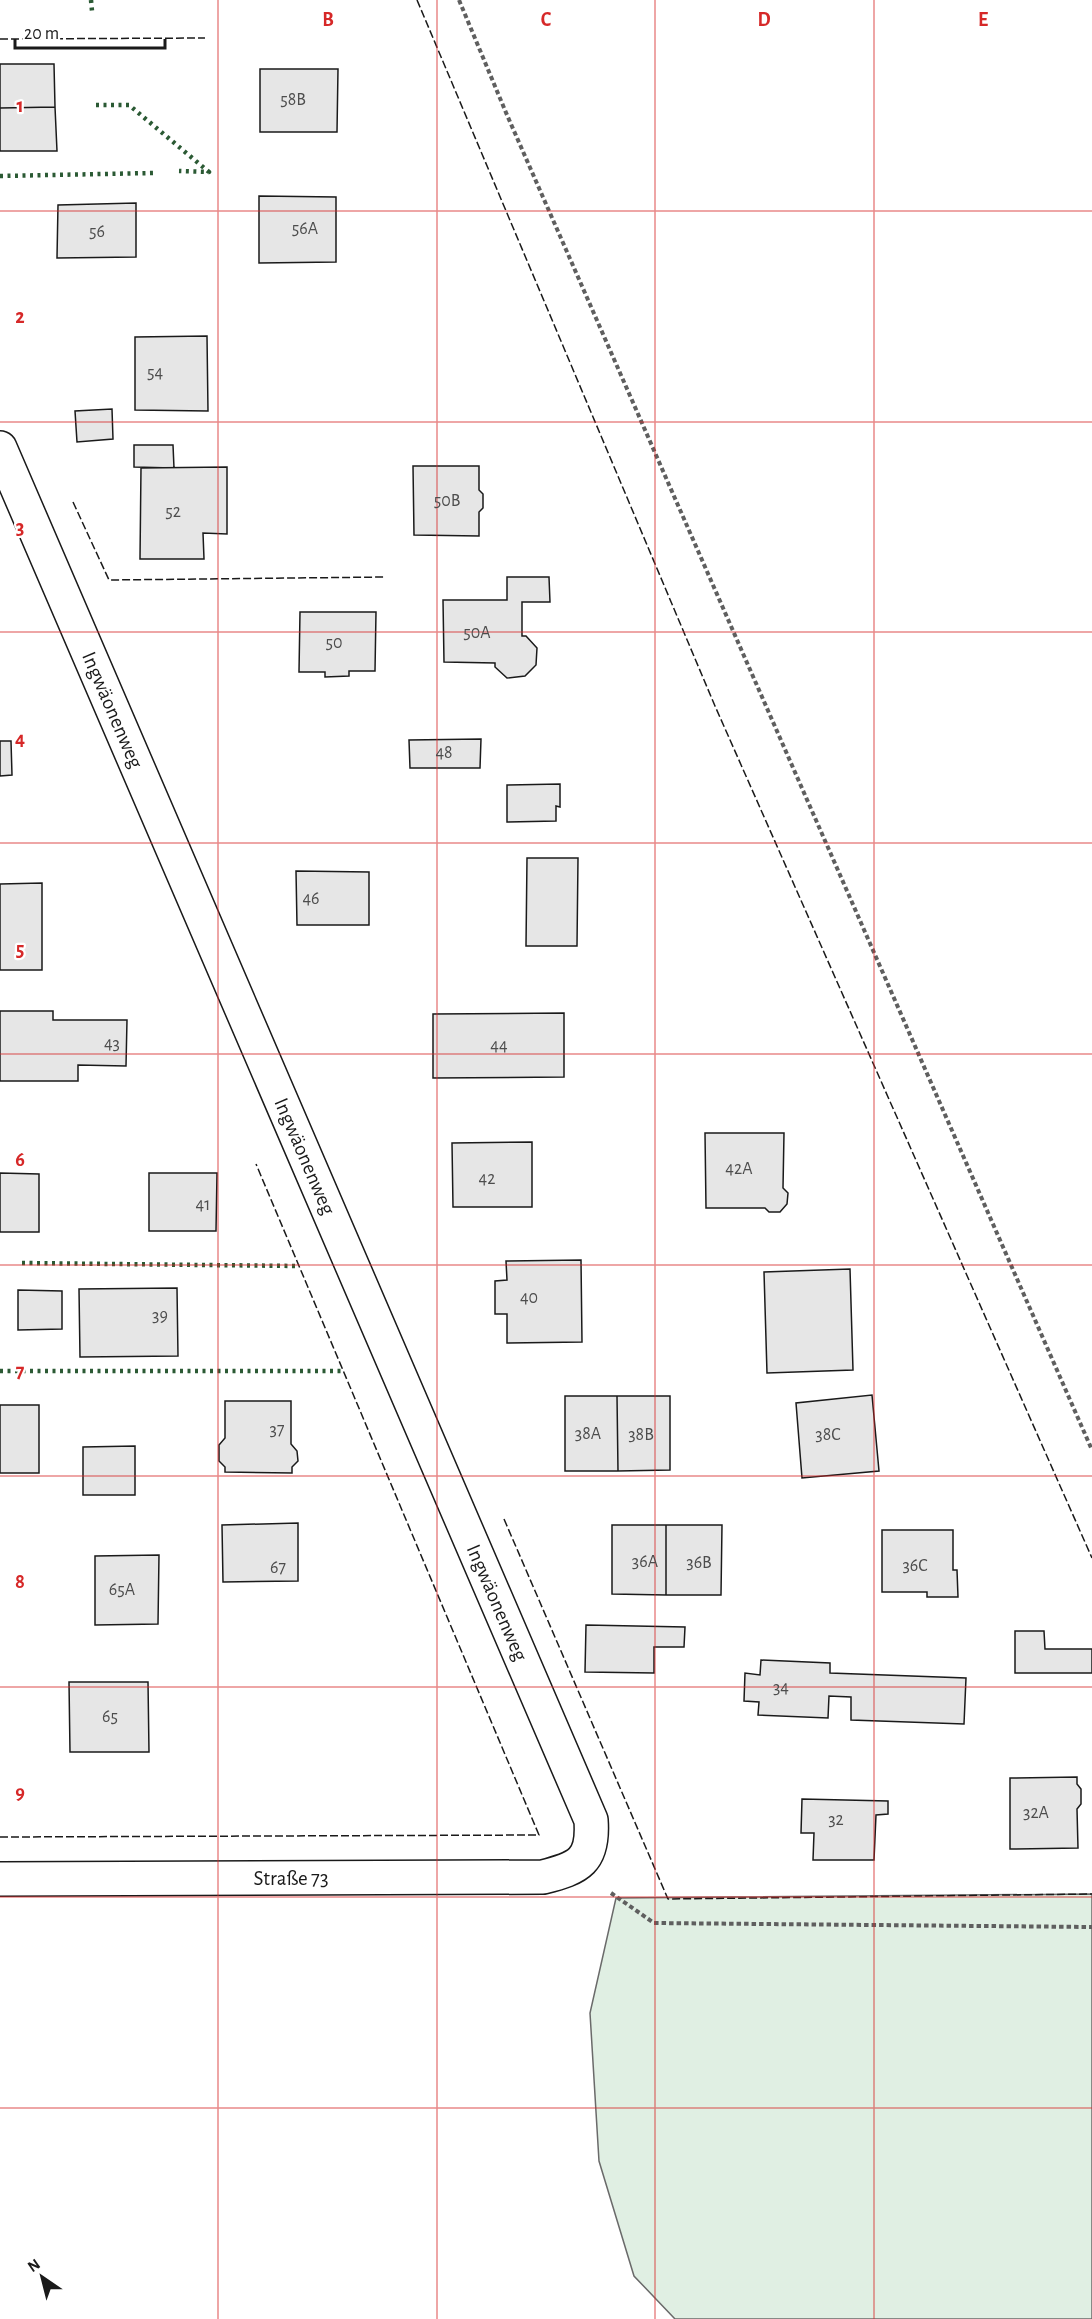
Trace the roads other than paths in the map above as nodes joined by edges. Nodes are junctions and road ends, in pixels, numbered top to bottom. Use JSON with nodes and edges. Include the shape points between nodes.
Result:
{"nodes":[{"id":1,"x":0,"y":448,"type":"edge"},
{"id":2,"x":579,"y":1864,"type":"joint"},
{"id":3,"x":0,"y":1879,"type":"edge"}],
"edges":[{"from":1,"to":2,"type":"street","name":"Ingwäonenweg","via":[[591,1820],[588,1854]]},
{"from":2,"to":3,"type":"street","name":"Straße 73","via":[[543,1876]]}]}
